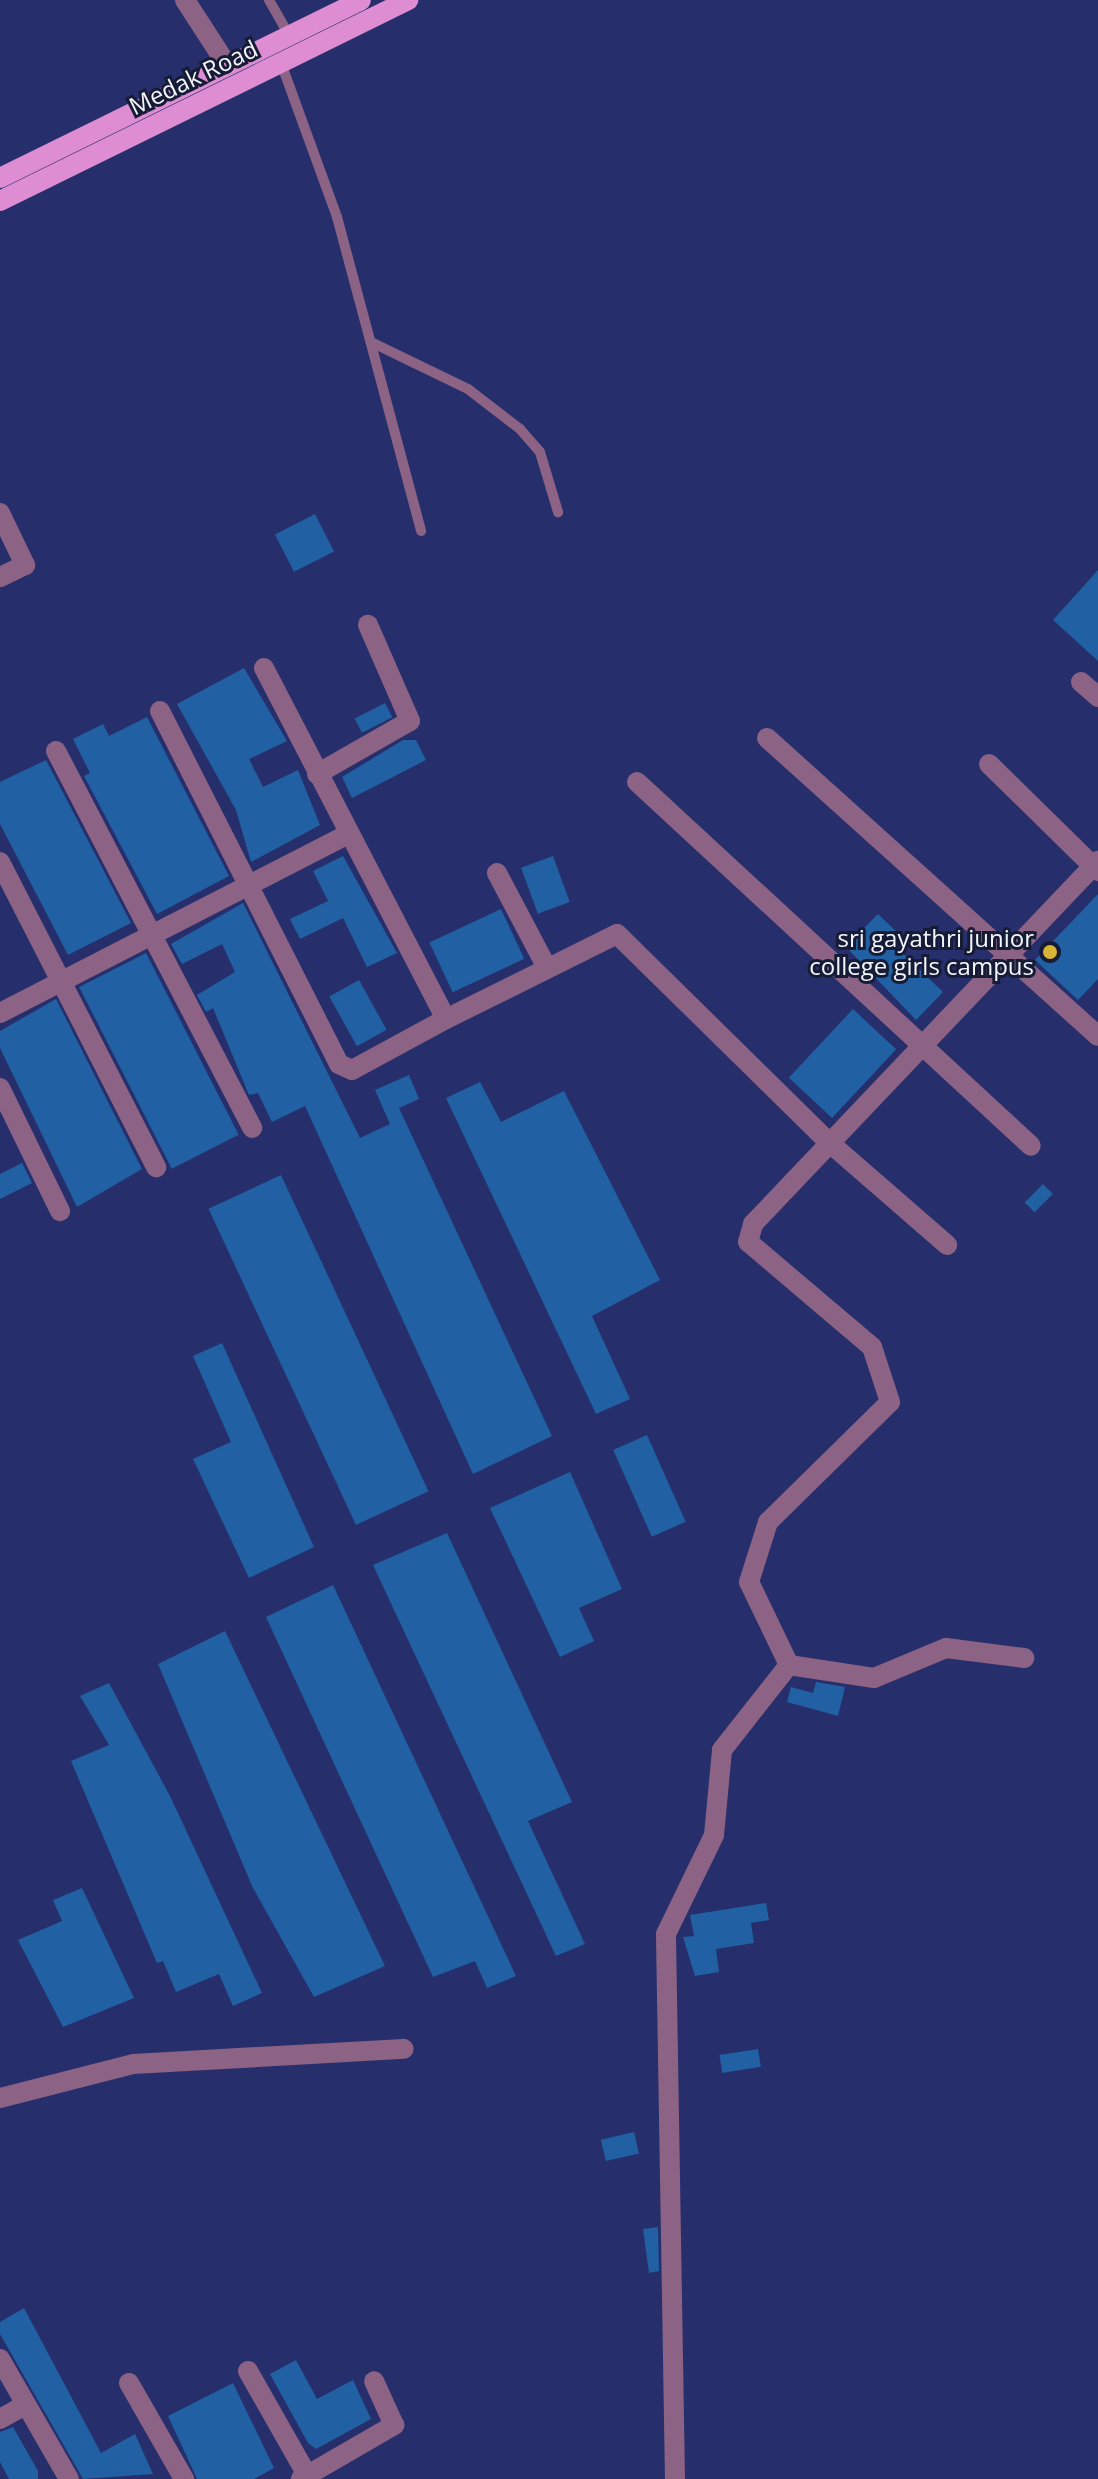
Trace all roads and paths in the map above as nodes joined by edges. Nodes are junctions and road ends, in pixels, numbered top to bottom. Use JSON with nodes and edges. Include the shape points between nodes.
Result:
{"nodes":[{"id":1,"x":185,"y":0,"type":"edge"},
{"id":2,"x":269,"y":0,"type":"edge"},
{"id":3,"x":408,"y":0,"type":"edge"},
{"id":4,"x":363,"y":7,"type":"edge"},
{"id":5,"x":289,"y":35,"type":"junction"},
{"id":6,"x":281,"y":63,"type":"junction"},
{"id":7,"x":227,"y":65,"type":"junction"},
{"id":8,"x":0,"y":178,"type":"edge"},
{"id":9,"x":0,"y":201,"type":"edge"},
{"id":10,"x":373,"y":343,"type":"junction"},
{"id":11,"x":558,"y":512,"type":"dead end"},
{"id":12,"x":0,"y":513,"type":"edge"},
{"id":13,"x":421,"y":531,"type":"dead end"},
{"id":14,"x":0,"y":577,"type":"edge"},
{"id":15,"x":368,"y":625,"type":"dead end"},
{"id":16,"x":264,"y":668,"type":"dead end"},
{"id":17,"x":1081,"y":682,"type":"dead end"},
{"id":18,"x":1098,"y":697,"type":"edge"},
{"id":19,"x":160,"y":711,"type":"dead end"},
{"id":20,"x":767,"y":738,"type":"dead end"},
{"id":21,"x":56,"y":751,"type":"dead end"},
{"id":22,"x":989,"y":764,"type":"dead end"},
{"id":23,"x":317,"y":774,"type":"junction"},
{"id":24,"x":637,"y":782,"type":"dead end"},
{"id":25,"x":349,"y":834,"type":"junction"},
{"id":26,"x":0,"y":862,"type":"edge"},
{"id":27,"x":1096,"y":866,"type":"edge"},
{"id":28,"x":497,"y":873,"type":"dead end"},
{"id":29,"x":249,"y":883,"type":"junction"},
{"id":30,"x":152,"y":934,"type":"junction"},
{"id":31,"x":1009,"y":957,"type":"junction"},
{"id":32,"x":546,"y":966,"type":"junction"},
{"id":33,"x":61,"y":982,"type":"junction"},
{"id":34,"x":0,"y":1013,"type":"edge"},
{"id":35,"x":446,"y":1019,"type":"junction"},
{"id":36,"x":1098,"y":1036,"type":"edge"},
{"id":37,"x":922,"y":1048,"type":"junction"},
{"id":38,"x":0,"y":1088,"type":"edge"},
{"id":39,"x":252,"y":1128,"type":"dead end"},
{"id":40,"x":831,"y":1144,"type":"junction"},
{"id":41,"x":1031,"y":1146,"type":"dead end"},
{"id":42,"x":156,"y":1167,"type":"dead end"},
{"id":43,"x":60,"y":1211,"type":"dead end"},
{"id":44,"x":947,"y":1245,"type":"dead end"},
{"id":45,"x":1024,"y":1658,"type":"dead end"},
{"id":46,"x":789,"y":1665,"type":"junction"},
{"id":47,"x":404,"y":2049,"type":"dead end"},
{"id":48,"x":0,"y":2098,"type":"edge"},
{"id":49,"x":0,"y":2359,"type":"edge"},
{"id":50,"x":248,"y":2371,"type":"dead end"},
{"id":51,"x":374,"y":2381,"type":"dead end"},
{"id":52,"x":129,"y":2383,"type":"dead end"},
{"id":53,"x":25,"y":2405,"type":"junction"},
{"id":54,"x":0,"y":2419,"type":"edge"},
{"id":55,"x":304,"y":2477,"type":"edge"},
{"id":56,"x":69,"y":2479,"type":"edge"},
{"id":57,"x":184,"y":2479,"type":"edge"},
{"id":58,"x":675,"y":2479,"type":"edge"}],
"edges":[{"from":1,"to":7,"type":"street"},
{"from":2,"to":5,"type":"lane"},
{"from":3,"to":4,"type":"main road","name":"Medak Road"},
{"from":4,"to":5,"type":"main road","name":"Medak Road"},
{"from":4,"to":6,"type":"main road","name":"Medak Road"},
{"from":5,"to":7,"type":"main road","name":"Medak Road"},
{"from":6,"to":9,"type":"main road","name":"Medak Road"},
{"from":6,"to":10,"type":"lane","via":[[298,97]]},
{"from":7,"to":8,"type":"main road","name":"Medak Road"},
{"from":10,"to":11,"type":"lane","via":[[468,389],[520,429],[540,452]]},
{"from":10,"to":13,"type":"lane"},
{"from":12,"to":14,"type":"street","via":[[25,565]]},
{"from":15,"to":23,"type":"street","via":[[410,721]]},
{"from":16,"to":23,"type":"street"},
{"from":17,"to":18,"type":"street"},
{"from":19,"to":29,"type":"street"},
{"from":20,"to":31,"type":"street"},
{"from":21,"to":30,"type":"street"},
{"from":22,"to":27,"type":"street"},
{"from":23,"to":25,"type":"street"},
{"from":24,"to":37,"type":"street"},
{"from":25,"to":29,"type":"street"},
{"from":25,"to":35,"type":"street"},
{"from":26,"to":33,"type":"street"},
{"from":27,"to":31,"type":"street"},
{"from":28,"to":32,"type":"street"},
{"from":29,"to":30,"type":"street"},
{"from":29,"to":35,"type":"street","via":[[346,1071]]},
{"from":30,"to":33,"type":"street"},
{"from":30,"to":39,"type":"street"},
{"from":31,"to":36,"type":"street"},
{"from":31,"to":37,"type":"street"},
{"from":32,"to":35,"type":"street"},
{"from":32,"to":40,"type":"street","via":[[617,934]]},
{"from":33,"to":34,"type":"street"},
{"from":33,"to":42,"type":"street"},
{"from":37,"to":40,"type":"street"},
{"from":37,"to":41,"type":"street"},
{"from":38,"to":43,"type":"street"},
{"from":40,"to":44,"type":"street"},
{"from":40,"to":46,"type":"street","via":[[753,1224],[748,1242],[872,1347],[890,1402],[768,1522],[749,1582]]},
{"from":45,"to":46,"type":"street","via":[[946,1648],[874,1678]]},
{"from":46,"to":58,"type":"street","via":[[722,1750],[714,1835],[666,1934]]},
{"from":47,"to":48,"type":"street","via":[[133,2064]]},
{"from":49,"to":53,"type":"street"},
{"from":50,"to":55,"type":"street"},
{"from":51,"to":55,"type":"street","via":[[394,2425]]},
{"from":52,"to":57,"type":"street"},
{"from":53,"to":54,"type":"street"},
{"from":53,"to":56,"type":"street"}]}
